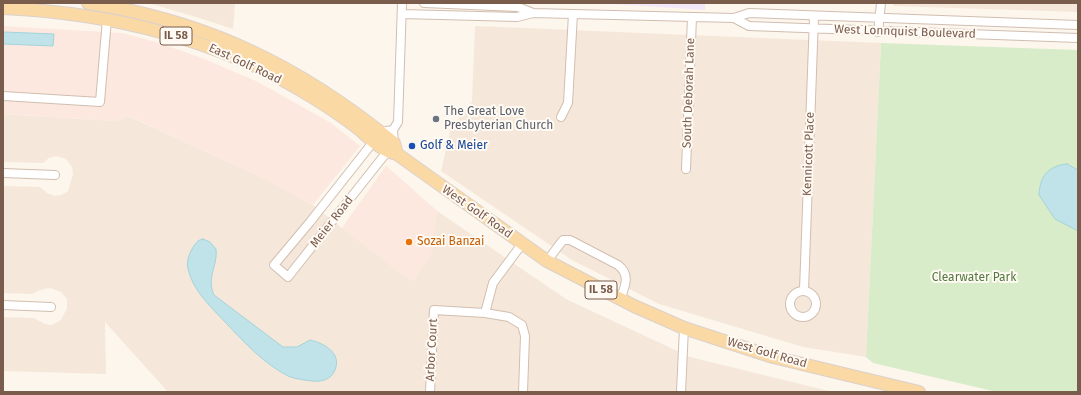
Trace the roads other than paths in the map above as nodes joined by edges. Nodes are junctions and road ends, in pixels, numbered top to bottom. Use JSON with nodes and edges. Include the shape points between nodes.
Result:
{"nodes":[{"id":1,"x":88,"y":3,"type":"edge"},
{"id":2,"x":402,"y":3,"type":"edge"},
{"id":3,"x":424,"y":3,"type":"edge"},
{"id":4,"x":881,"y":3,"type":"edge"},
{"id":5,"x":3,"y":8,"type":"edge"},
{"id":6,"x":533,"y":13,"type":"junction"},
{"id":7,"x":402,"y":14,"type":"junction"},
{"id":8,"x":573,"y":14,"type":"junction"},
{"id":9,"x":692,"y":17,"type":"junction"},
{"id":10,"x":814,"y":17,"type":"junction"},
{"id":11,"x":734,"y":18,"type":"junction"},
{"id":12,"x":107,"y":19,"type":"junction"},
{"id":13,"x":880,"y":19,"type":"junction"},
{"id":14,"x":1078,"y":25,"type":"edge"},
{"id":15,"x":814,"y":29,"type":"junction"},
{"id":16,"x":878,"y":32,"type":"junction"},
{"id":17,"x":1078,"y":38,"type":"edge"},
{"id":18,"x":3,"y":96,"type":"edge"},
{"id":19,"x":561,"y":117,"type":"dead end"},
{"id":20,"x":393,"y":130,"type":"junction"},
{"id":21,"x":377,"y":137,"type":"junction"},
{"id":22,"x":392,"y":150,"type":"junction"},
{"id":23,"x":686,"y":169,"type":"dead end"},
{"id":24,"x":3,"y":173,"type":"edge"},
{"id":25,"x":55,"y":175,"type":"dead end"},
{"id":26,"x":427,"y":177,"type":"joint"},
{"id":27,"x":522,"y":244,"type":"junction"},
{"id":28,"x":547,"y":261,"type":"junction"},
{"id":29,"x":804,"y":290,"type":"dead end"},
{"id":30,"x":620,"y":300,"type":"junction"},
{"id":31,"x":3,"y":305,"type":"edge"},
{"id":32,"x":51,"y":307,"type":"dead end"},
{"id":33,"x":485,"y":312,"type":"junction"},
{"id":34,"x":684,"y":328,"type":"junction"},
{"id":35,"x":430,"y":392,"type":"edge"},
{"id":36,"x":523,"y":392,"type":"edge"},
{"id":37,"x":681,"y":392,"type":"edge"},
{"id":38,"x":919,"y":392,"type":"edge"}],
"edges":[{"from":1,"to":21,"type":"main road","name":"East Golf Road","number":"IL 58","via":[[163,18],[237,44],[295,73],[333,96]]},
{"from":2,"to":7,"type":"street"},
{"from":3,"to":6,"type":"street","name":"West Lonnquist Boulevard","via":[[518,8]]},
{"from":4,"to":13,"type":"street"},
{"from":5,"to":12,"type":"main road","name":"East Golf Road","number":"IL 58"},
{"from":6,"to":7,"type":"street","name":"West Lonnquist Boulevard","via":[[517,17]]},
{"from":6,"to":8,"type":"street","name":"West Lonnquist Boulevard"},
{"from":7,"to":20,"type":"street","via":[[398,122]]},
{"from":8,"to":9,"type":"street","name":"West Lonnquist Boulevard"},
{"from":8,"to":19,"type":"street","via":[[568,103]]},
{"from":9,"to":11,"type":"street","name":"West Lonnquist Boulevard"},
{"from":9,"to":23,"type":"street","name":"South Deborah Lane"},
{"from":10,"to":11,"type":"street","name":"West Lonnquist Boulevard","via":[[749,13]]},
{"from":10,"to":13,"type":"street","name":"West Lonnquist Boulevard"},
{"from":10,"to":15,"type":"street","name":"Kennicott Place"},
{"from":11,"to":15,"type":"street","name":"West Lonnquist Boulevard","via":[[749,26]]},
{"from":12,"to":18,"type":"street","via":[[100,102]]},
{"from":12,"to":21,"type":"main road","name":"East Golf Road","number":"IL 58","via":[[193,41],[258,69],[304,92]]},
{"from":13,"to":14,"type":"street","name":"West Lonnquist Boulevard"},
{"from":13,"to":16,"type":"street"},
{"from":15,"to":16,"type":"street","name":"West Lonnquist Boulevard"},
{"from":15,"to":29,"type":"street","name":"Kennicott Place"},
{"from":16,"to":17,"type":"street","name":"West Lonnquist Boulevard"},
{"from":20,"to":21,"type":"street"},
{"from":20,"to":22,"type":"street"},
{"from":21,"to":22,"type":"main road","name":"East Golf Road","number":"IL 58"},
{"from":21,"to":22,"type":"street","name":"Meier Road","via":[[274,265],[288,277]]},
{"from":22,"to":26,"type":"main road","name":"East Golf Road","number":"IL 58"},
{"from":24,"to":25,"type":"street"},
{"from":26,"to":27,"type":"main road","name":"West Golf Road","number":"IL 58"},
{"from":27,"to":28,"type":"main road","name":"West Golf Road","number":"IL 58"},
{"from":27,"to":33,"type":"street","via":[[493,283]]},
{"from":28,"to":30,"type":"main road","name":"West Golf Road","number":"IL 58"},
{"from":28,"to":30,"type":"street","via":[[563,240],[570,240],[618,264],[626,274]]},
{"from":30,"to":34,"type":"main road","name":"West Golf Road","number":"IL 58"},
{"from":31,"to":32,"type":"street"},
{"from":33,"to":35,"type":"street","name":"Arbor Court","via":[[434,310]]},
{"from":33,"to":36,"type":"street","name":"Arbor Court","via":[[509,317],[522,325],[525,336]]},
{"from":34,"to":37,"type":"street"},
{"from":34,"to":38,"type":"main road","name":"West Golf Road","number":"IL 58","via":[[773,357]]}]}
